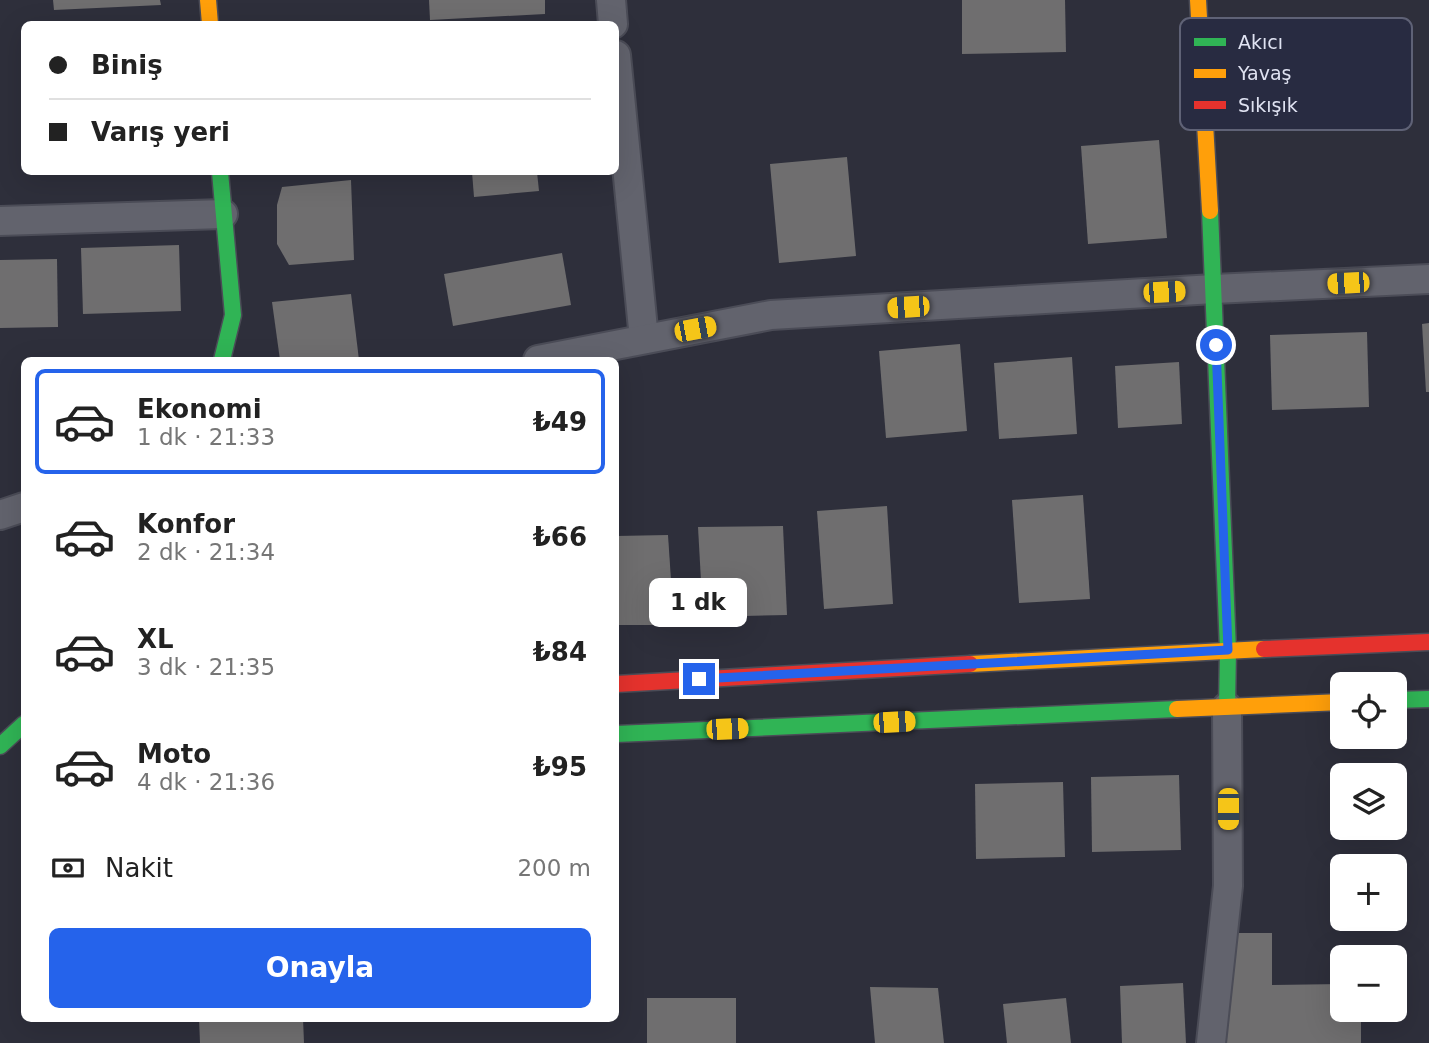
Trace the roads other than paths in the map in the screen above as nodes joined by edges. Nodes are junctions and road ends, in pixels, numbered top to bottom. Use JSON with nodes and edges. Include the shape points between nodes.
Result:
{"nodes":[{"id":1,"x":208,"y":0,"type":"edge"},
{"id":2,"x":611,"y":0,"type":"edge"},
{"id":3,"x":1198,"y":0,"type":"edge"},
{"id":4,"x":1199,"y":18,"type":"edge"},
{"id":5,"x":210,"y":21,"type":"edge"},
{"id":6,"x":613,"y":21,"type":"edge"},
{"id":7,"x":619,"y":85,"type":"edge"},
{"id":8,"x":1205,"y":130,"type":"edge"},
{"id":9,"x":220,"y":175,"type":"edge"},
{"id":10,"x":223,"y":214,"type":"junction"},
{"id":11,"x":0,"y":221,"type":"edge"},
{"id":12,"x":1429,"y":279,"type":"edge"},
{"id":13,"x":1214,"y":289,"type":"junction"},
{"id":14,"x":644,"y":339,"type":"junction"},
{"id":15,"x":223,"y":357,"type":"edge"},
{"id":16,"x":553,"y":357,"type":"edge"},
{"id":17,"x":21,"y":509,"type":"edge"},
{"id":18,"x":0,"y":515,"type":"edge"},
{"id":19,"x":1429,"y":642,"type":"edge"},
{"id":20,"x":1228,"y":650,"type":"junction"},
{"id":21,"x":619,"y":684,"type":"edge"},
{"id":22,"x":1429,"y":699,"type":"edge"},
{"id":23,"x":1407,"y":700,"type":"edge"},
{"id":24,"x":1330,"y":702,"type":"edge"},
{"id":25,"x":1227,"y":706,"type":"junction"},
{"id":26,"x":20,"y":718,"type":"edge"},
{"id":27,"x":619,"y":734,"type":"edge"},
{"id":28,"x":4,"y":751,"type":"edge"},
{"id":29,"x":1211,"y":1043,"type":"edge"}],
"edges":[{"from":1,"to":5,"type":"main road"},
{"from":2,"to":6,"type":"street"},
{"from":3,"to":4,"type":"main road"},
{"from":7,"to":14,"type":"street"},
{"from":8,"to":13,"type":"main road"},
{"from":9,"to":10,"type":"main road"},
{"from":10,"to":11,"type":"street"},
{"from":10,"to":15,"type":"main road","via":[[233,315]]},
{"from":12,"to":13,"type":"street"},
{"from":13,"to":14,"type":"street","via":[[771,315]]},
{"from":13,"to":20,"type":"main road"},
{"from":14,"to":16,"type":"street"},
{"from":17,"to":18,"type":"street"},
{"from":19,"to":20,"type":"main road"},
{"from":20,"to":21,"type":"main road"},
{"from":20,"to":25,"type":"main road"},
{"from":22,"to":23,"type":"main road"},
{"from":24,"to":25,"type":"main road"},
{"from":25,"to":27,"type":"main road"},
{"from":25,"to":29,"type":"street","via":[[1228,886]]},
{"from":26,"to":28,"type":"main road"}]}
